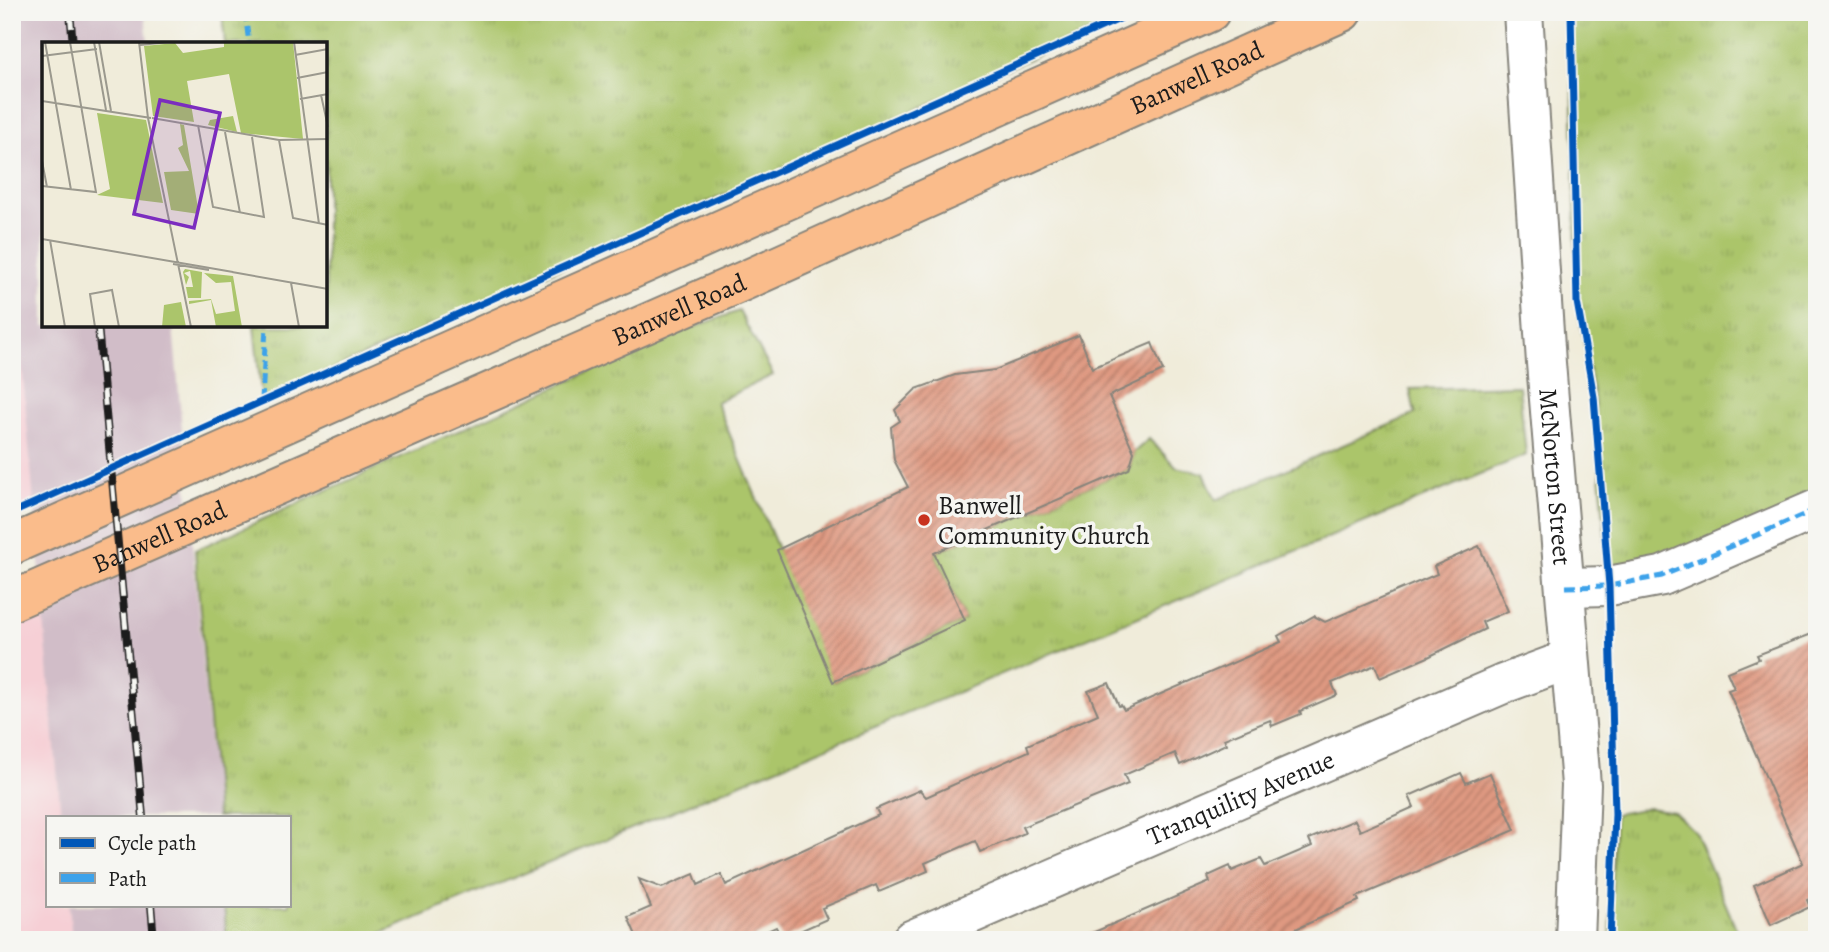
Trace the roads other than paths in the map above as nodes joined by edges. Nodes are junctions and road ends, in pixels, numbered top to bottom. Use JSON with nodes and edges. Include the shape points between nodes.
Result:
{"nodes":[{"id":1,"x":1210,"y":12,"type":"edge"},
{"id":2,"x":1342,"y":12,"type":"edge"},
{"id":3,"x":1524,"y":12,"type":"edge"},
{"id":4,"x":1817,"y":509,"type":"edge"},
{"id":5,"x":12,"y":545,"type":"edge"},
{"id":6,"x":1566,"y":587,"type":"junction"},
{"id":7,"x":12,"y":601,"type":"edge"},
{"id":8,"x":1570,"y":659,"type":"junction"},
{"id":9,"x":911,"y":940,"type":"edge"},
{"id":10,"x":1575,"y":940,"type":"edge"}],
"edges":[{"from":1,"to":5,"type":"main road","name":"Banwell Road"},
{"from":2,"to":7,"type":"main road","name":"Banwell Road","via":[[746,280]]},
{"from":3,"to":6,"type":"street","name":"McNorton Street","via":[[1546,363]]},
{"from":4,"to":6,"type":"street","via":[[1662,576],[1609,586]]},
{"from":6,"to":8,"type":"street","name":"McNorton Street"},
{"from":8,"to":9,"type":"street","name":"Tranquility Avenue"},
{"from":8,"to":10,"type":"street","name":"McNorton Street","via":[[1581,785]]}]}
